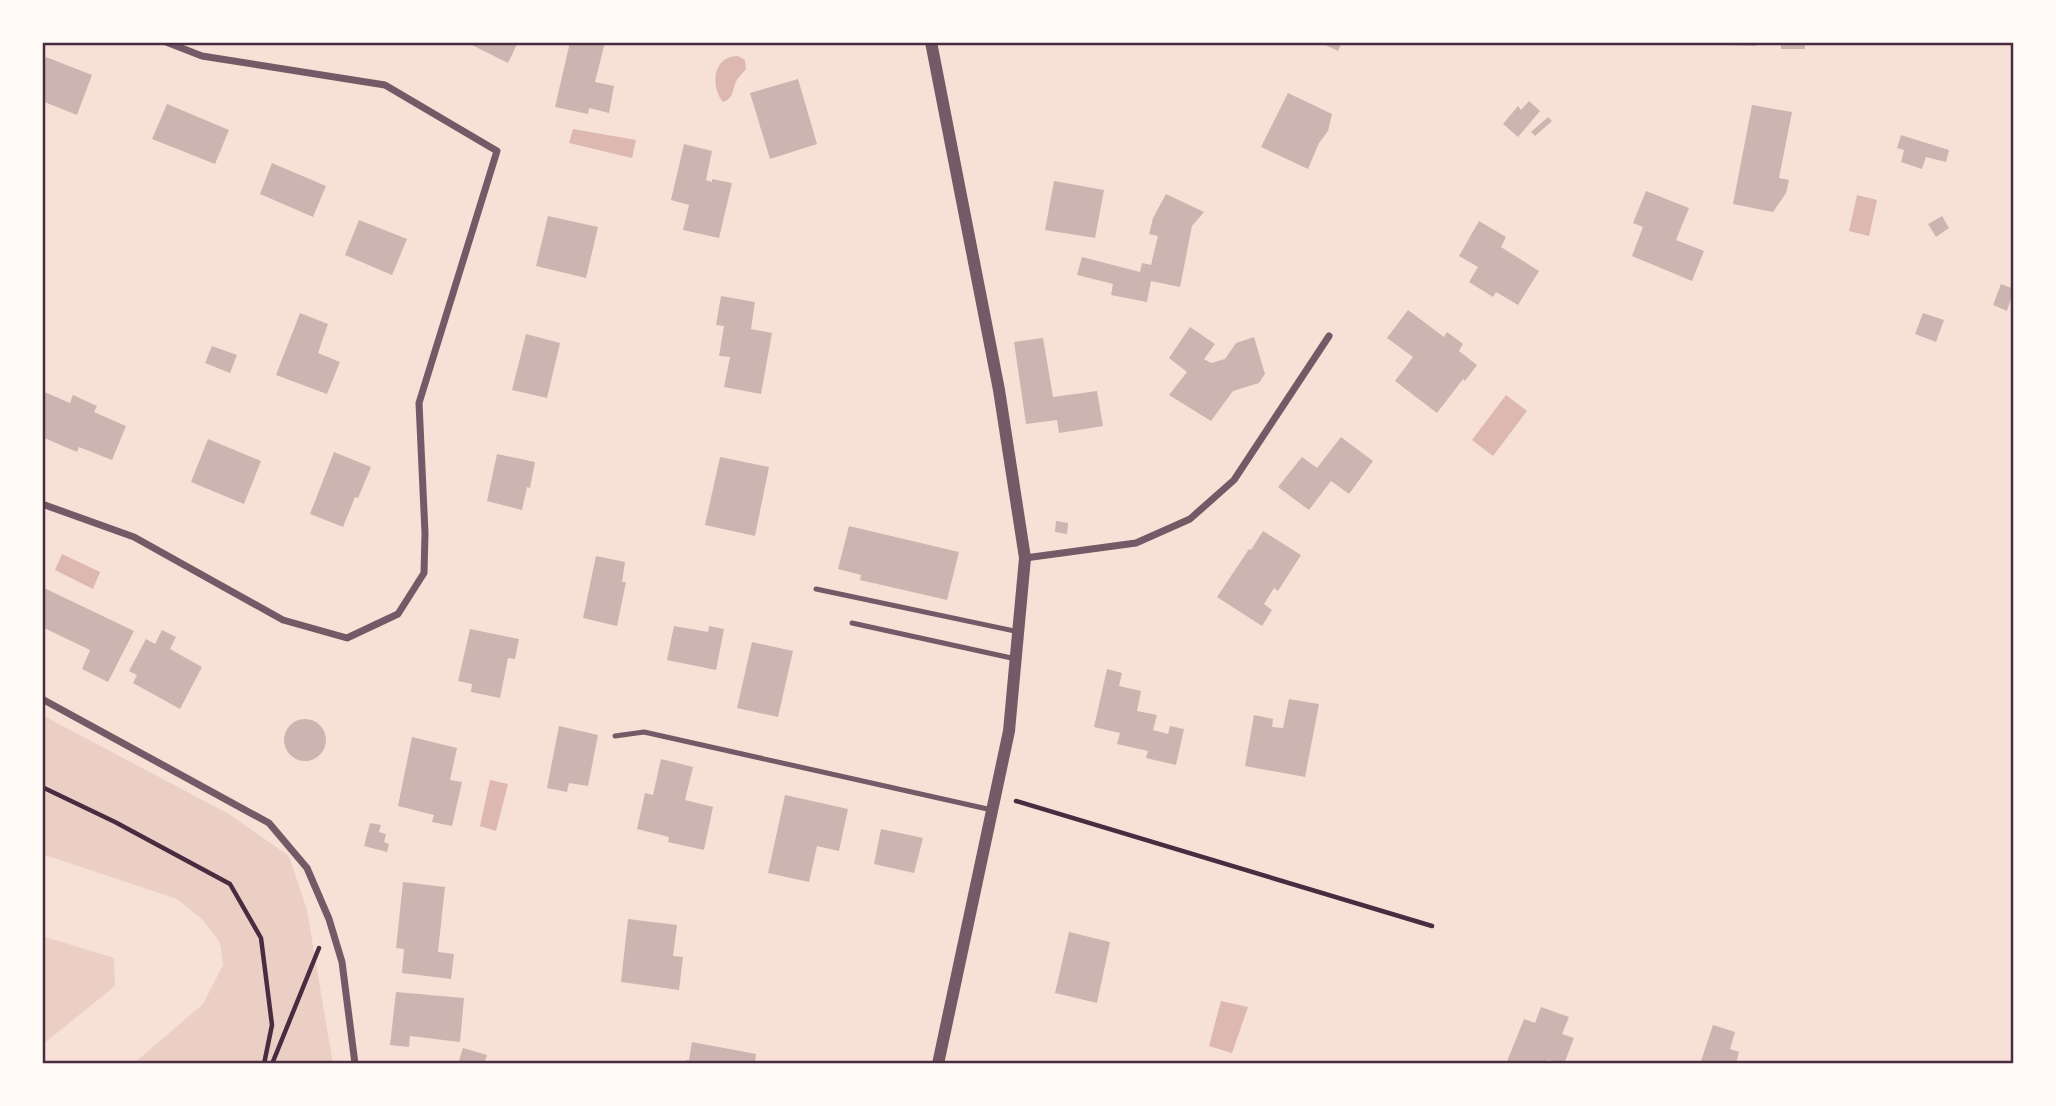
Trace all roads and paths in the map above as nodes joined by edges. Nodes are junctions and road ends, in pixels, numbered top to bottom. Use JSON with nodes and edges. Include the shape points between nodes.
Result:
{"nodes":[{"id":1,"x":166,"y":42,"type":"edge"},
{"id":2,"x":931,"y":42,"type":"edge"},
{"id":3,"x":1329,"y":336,"type":"dead end"},
{"id":4,"x":42,"y":504,"type":"edge"},
{"id":5,"x":1025,"y":558,"type":"junction"},
{"id":6,"x":816,"y":589,"type":"dead end"},
{"id":7,"x":852,"y":623,"type":"dead end"},
{"id":8,"x":1018,"y":632,"type":"junction"},
{"id":9,"x":1016,"y":659,"type":"junction"},
{"id":10,"x":42,"y":699,"type":"edge"},
{"id":11,"x":615,"y":736,"type":"dead end"},
{"id":12,"x":42,"y":786,"type":"edge"},
{"id":13,"x":995,"y":795,"type":"junction"},
{"id":14,"x":992,"y":810,"type":"junction"},
{"id":15,"x":329,"y":919,"type":"junction"},
{"id":16,"x":1432,"y":926,"type":"dead end"},
{"id":17,"x":264,"y":1064,"type":"edge"},
{"id":18,"x":272,"y":1064,"type":"edge"},
{"id":19,"x":355,"y":1064,"type":"edge"},
{"id":20,"x":938,"y":1064,"type":"edge"}],
"edges":[{"from":1,"to":4,"type":"street","via":[[202,56],[385,85],[497,151],[419,404],[424,572],[398,614],[347,638],[283,620],[134,537]]},
{"from":2,"to":5,"type":"street","via":[[999,390]]},
{"from":3,"to":5,"type":"street","via":[[1234,480],[1190,519],[1136,542]]},
{"from":5,"to":8,"type":"street"},
{"from":6,"to":8,"type":"lane"},
{"from":7,"to":9,"type":"lane"},
{"from":8,"to":9,"type":"street"},
{"from":9,"to":13,"type":"street","via":[[1009,731]]},
{"from":10,"to":15,"type":"street","via":[[269,823],[307,868]]},
{"from":11,"to":14,"type":"lane","via":[[644,732]]},
{"from":12,"to":17,"type":"path","via":[[230,884],[261,938],[272,1025]]},
{"from":13,"to":14,"type":"street"},
{"from":13,"to":16,"type":"path"},
{"from":14,"to":20,"type":"street"},
{"from":15,"to":18,"type":"path"},
{"from":15,"to":19,"type":"street","via":[[342,962]]}]}
